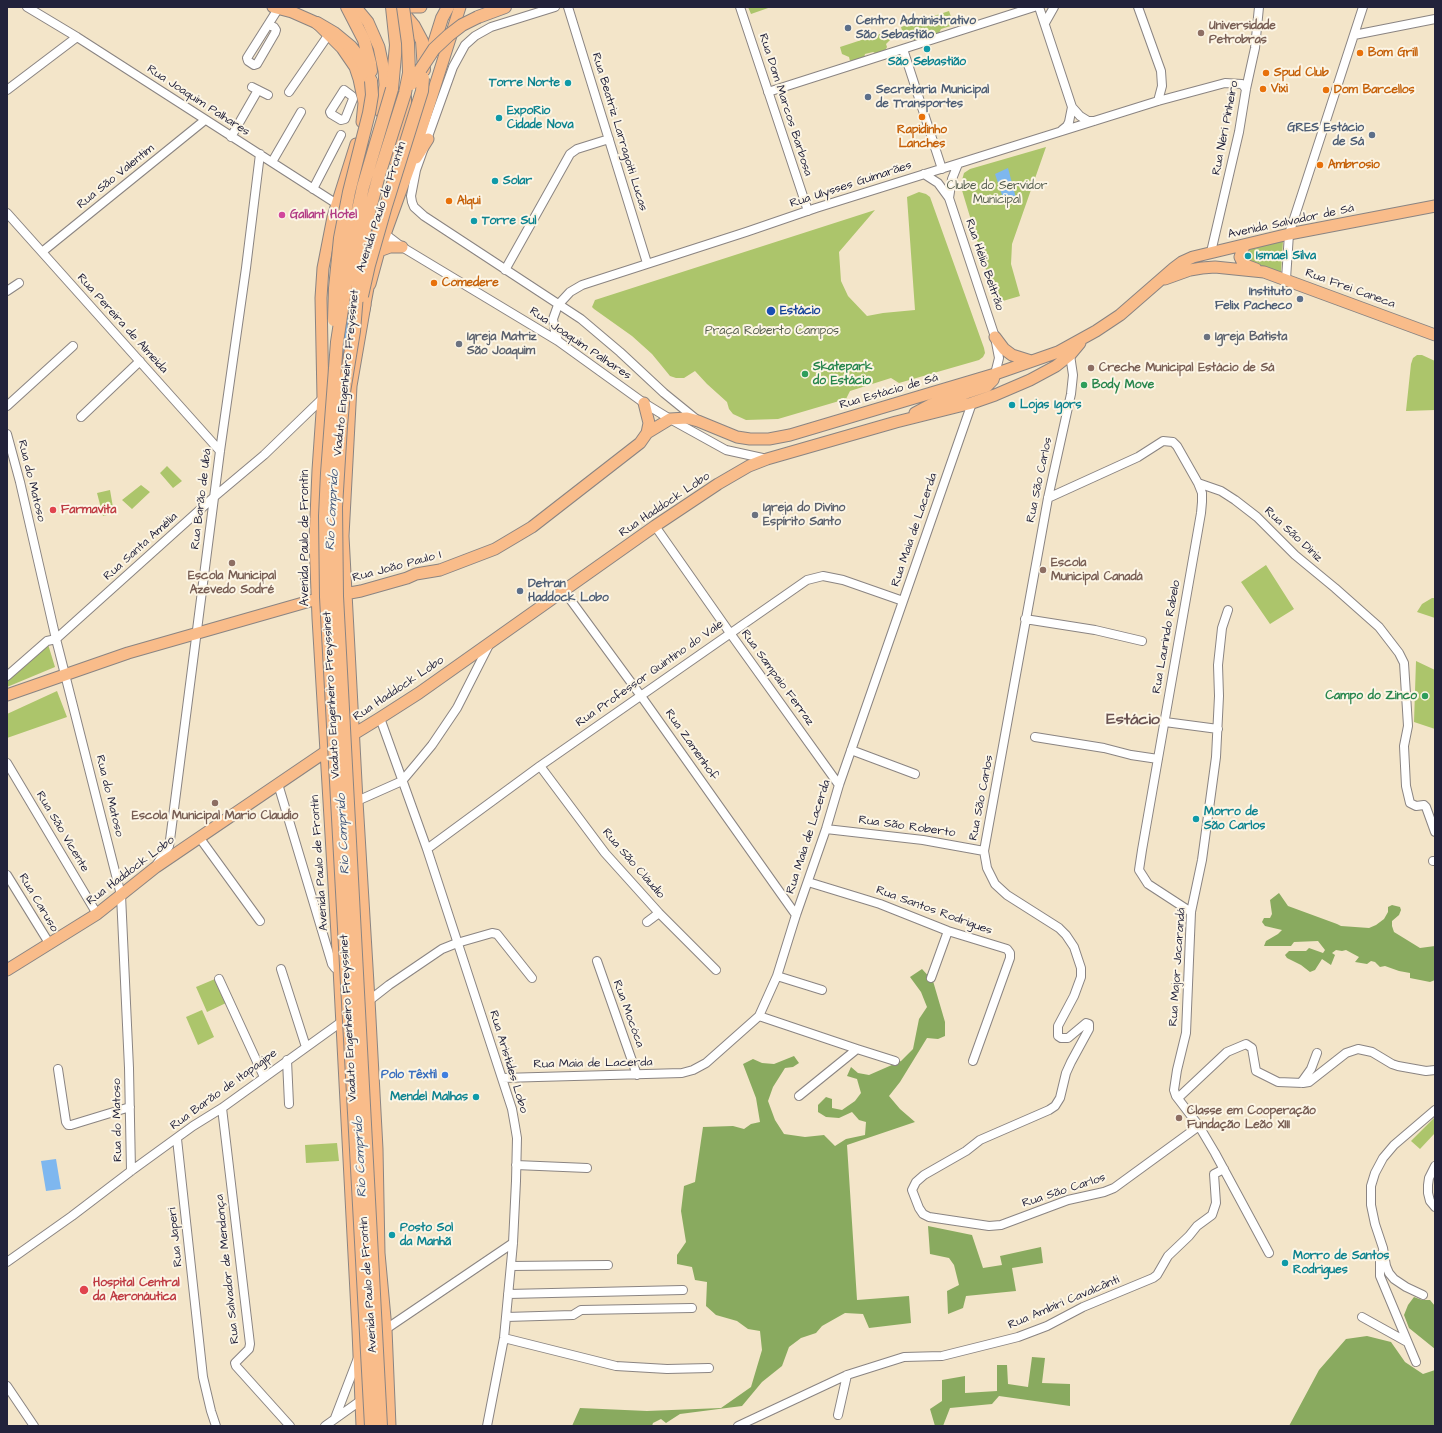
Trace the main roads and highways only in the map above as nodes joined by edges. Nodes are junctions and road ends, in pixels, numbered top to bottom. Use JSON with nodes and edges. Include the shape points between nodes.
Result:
{"nodes":[{"id":1,"x":347,"y":7,"type":"edge"},
{"id":2,"x":354,"y":7,"type":"edge"},
{"id":3,"x":399,"y":7,"type":"edge"},
{"id":4,"x":421,"y":7,"type":"edge"},
{"id":5,"x":448,"y":7,"type":"edge"},
{"id":6,"x":460,"y":7,"type":"edge"},
{"id":7,"x":505,"y":7,"type":"edge"},
{"id":8,"x":276,"y":8,"type":"edge"},
{"id":9,"x":318,"y":23,"type":"junction"},
{"id":10,"x":424,"y":73,"type":"junction"},
{"id":11,"x":371,"y":81,"type":"junction"},
{"id":12,"x":405,"y":93,"type":"junction"},
{"id":13,"x":423,"y":138,"type":"junction"},
{"id":14,"x":412,"y":169,"type":"junction"},
{"id":15,"x":1435,"y":206,"type":"edge"},
{"id":16,"x":1244,"y":246,"type":"junction"},
{"id":17,"x":402,"y":247,"type":"road end"},
{"id":18,"x":379,"y":251,"type":"junction"},
{"id":19,"x":1264,"y":272,"type":"junction"},
{"id":20,"x":1161,"y":280,"type":"junction"},
{"id":21,"x":321,"y":298,"type":"junction"},
{"id":22,"x":358,"y":309,"type":"junction"},
{"id":23,"x":321,"y":317,"type":"junction"},
{"id":24,"x":354,"y":331,"type":"junction"},
{"id":25,"x":1435,"y":335,"type":"edge"},
{"id":26,"x":995,"y":337,"type":"road end"},
{"id":27,"x":1085,"y":338,"type":"junction"},
{"id":28,"x":336,"y":342,"type":"junction"},
{"id":29,"x":1031,"y":361,"type":"junction"},
{"id":30,"x":995,"y":374,"type":"junction"},
{"id":31,"x":324,"y":383,"type":"junction"},
{"id":32,"x":342,"y":391,"type":"junction"},
{"id":33,"x":323,"y":398,"type":"junction"},
{"id":34,"x":644,"y":403,"type":"road end"},
{"id":35,"x":698,"y":421,"type":"joint"},
{"id":36,"x":896,"y":422,"type":"junction"},
{"id":37,"x":647,"y":433,"type":"junction"},
{"id":38,"x":767,"y":458,"type":"joint"},
{"id":39,"x":343,"y":536,"type":"junction"},
{"id":40,"x":316,"y":540,"type":"junction"},
{"id":41,"x":346,"y":594,"type":"junction"},
{"id":42,"x":317,"y":599,"type":"junction"},
{"id":43,"x":7,"y":695,"type":"edge"},
{"id":44,"x":353,"y":734,"type":"junction"},
{"id":45,"x":327,"y":750,"type":"junction"},
{"id":46,"x":7,"y":970,"type":"edge"},
{"id":47,"x":377,"y":1149,"type":"junction"},
{"id":48,"x":348,"y":1151,"type":"junction"},
{"id":49,"x":379,"y":1253,"type":"junction"},
{"id":50,"x":354,"y":1255,"type":"junction"},
{"id":51,"x":389,"y":1399,"type":"junction"},
{"id":52,"x":360,"y":1401,"type":"junction"},
{"id":53,"x":362,"y":1426,"type":"edge"},
{"id":54,"x":371,"y":1426,"type":"edge"},
{"id":55,"x":381,"y":1426,"type":"edge"},
{"id":56,"x":390,"y":1426,"type":"edge"}],
"edges":[{"from":1,"to":11,"type":"highway","via":[[364,40],[370,63]]},
{"from":2,"to":21,"type":"main road","name":"Avenida Paulo de Frontin","via":[[368,22],[379,47],[385,85],[382,111],[340,248]]},
{"from":3,"to":4,"type":"main road"},
{"from":3,"to":10,"type":"highway","via":[[422,41]]},
{"from":3,"to":12,"type":"highway","bridge":true,"via":[[409,59]]},
{"from":3,"to":22,"type":"highway","via":[[405,46],[405,118]]},
{"from":3,"to":28,"type":"highway","name":"Viaduto Engenheiro Freyssinet","bridge":true,"via":[[392,89],[363,187],[352,237]]},
{"from":5,"to":10,"type":"highway"},
{"from":6,"to":13,"type":"main road","name":"Avenida Paulo de Frontin"},
{"from":7,"to":12,"type":"highway","bridge":true,"via":[[462,25],[449,35],[434,49]]},
{"from":8,"to":9,"type":"main road"},
{"from":9,"to":11,"type":"highway","via":[[351,47],[360,58]]},
{"from":9,"to":21,"type":"main road","name":"Avenida Paulo de Frontin","via":[[342,48],[355,67],[364,103],[359,136],[337,204],[324,268]]},
{"from":10,"to":24,"type":"highway","bridge":true,"via":[[418,104],[369,265]]},
{"from":11,"to":28,"type":"highway","bridge":true,"via":[[370,113],[340,238],[334,288]]},
{"from":12,"to":24,"type":"highway","name":"Viaduto Engenheiro Freyssinet","bridge":true,"via":[[366,224],[357,276]]},
{"from":13,"to":14,"type":"main road","name":"Avenida Paulo de Frontin"},
{"from":13,"to":14,"type":"main road"},
{"from":14,"to":18,"type":"main road","name":"Avenida Paulo de Frontin"},
{"from":15,"to":16,"type":"main road","name":"Avenida Salvador de Sá","via":[[1289,234]]},
{"from":16,"to":19,"type":"main road","via":[[1240,257],[1243,263]]},
{"from":16,"to":20,"type":"main road","name":"Avenida Salvador de Sá","via":[[1211,252],[1182,262]]},
{"from":17,"to":18,"type":"main road","via":[[390,247]]},
{"from":18,"to":22,"type":"main road","name":"Avenida Paulo de Frontin"},
{"from":19,"to":20,"type":"main road","name":"Rua Frei Caneca","via":[[1202,268]]},
{"from":19,"to":25,"type":"main road","name":"Rua Frei Caneca"},
{"from":20,"to":27,"type":"main road","name":"Rua Estácio de Sá","via":[[1120,315]]},
{"from":21,"to":23,"type":"main road","name":"Avenida Paulo de Frontin"},
{"from":22,"to":23,"type":"main road","via":[[347,304],[338,306]]},
{"from":22,"to":32,"type":"main road","name":"Avenida Paulo de Frontin"},
{"from":23,"to":31,"type":"main road","name":"Avenida Paulo de Frontin"},
{"from":24,"to":55,"type":"highway","name":"Viaduto Engenheiro Freyssinet","bridge":true,"via":[[344,392],[338,469],[337,589]]},
{"from":26,"to":29,"type":"main road","via":[[1012,355]]},
{"from":27,"to":29,"type":"main road","name":"Rua Estácio de Sá","via":[[1058,352]]},
{"from":27,"to":36,"type":"main road","name":"Rua Estácio de Sá","via":[[1056,366],[1030,380],[972,403]]},
{"from":28,"to":54,"type":"highway","name":"Viaduto Engenheiro Freyssinet","bridge":true,"via":[[327,473],[325,554]]},
{"from":29,"to":30,"type":"main road","name":"Rua Estácio de Sá"},
{"from":30,"to":35,"type":"main road","name":"Rua Estácio de Sá","via":[[769,439],[737,437]]},
{"from":30,"to":36,"type":"main road","via":[[994,380],[987,386],[930,405]]},
{"from":31,"to":32,"type":"main road"},
{"from":31,"to":33,"type":"main road","name":"Avenida Paulo de Frontin"},
{"from":32,"to":33,"type":"main road"},
{"from":32,"to":39,"type":"main road","name":"Avenida Paulo de Frontin"},
{"from":33,"to":40,"type":"main road","name":"Avenida Paulo de Frontin"},
{"from":34,"to":37,"type":"main road","via":[[649,423]]},
{"from":35,"to":37,"type":"main road","name":"Rua João Paulo I","via":[[682,418],[670,420]]},
{"from":36,"to":38,"type":"main road","name":"Rua Estácio de Sá"},
{"from":37,"to":41,"type":"main road","name":"Rua João Paulo I","via":[[640,443],[532,527],[495,549],[440,570],[416,574]]},
{"from":38,"to":44,"type":"main road","name":"Rua Haddock Lobo","via":[[734,474],[655,526],[491,642]]},
{"from":39,"to":40,"type":"main road","bridge":true},
{"from":39,"to":41,"type":"main road","name":"Avenida Paulo de Frontin"},
{"from":40,"to":42,"type":"main road","name":"Avenida Paulo de Frontin"},
{"from":41,"to":42,"type":"main road","name":"Rua João Paulo I","bridge":true},
{"from":41,"to":44,"type":"main road","name":"Avenida Paulo de Frontin"},
{"from":42,"to":43,"type":"main road","name":"Rua João Paulo I","via":[[128,653]]},
{"from":42,"to":45,"type":"main road","name":"Avenida Paulo de Frontin"},
{"from":44,"to":45,"type":"main road","name":"Rua Haddock Lobo","bridge":true},
{"from":44,"to":47,"type":"main road","name":"Avenida Paulo de Frontin"},
{"from":45,"to":46,"type":"main road","name":"Rua Haddock Lobo","via":[[156,867],[97,914]]},
{"from":45,"to":48,"type":"main road","name":"Avenida Paulo de Frontin"},
{"from":47,"to":48,"type":"main road","bridge":true},
{"from":47,"to":49,"type":"main road","name":"Avenida Paulo de Frontin"},
{"from":48,"to":50,"type":"main road","name":"Avenida Paulo de Frontin"},
{"from":49,"to":50,"type":"main road","bridge":true},
{"from":49,"to":51,"type":"main road","name":"Avenida Paulo de Frontin"},
{"from":50,"to":52,"type":"main road","name":"Avenida Paulo de Frontin"},
{"from":51,"to":52,"type":"main road","bridge":true},
{"from":51,"to":56,"type":"main road","name":"Avenida Paulo de Frontin"},
{"from":52,"to":53,"type":"main road","name":"Avenida Paulo de Frontin"}]}
